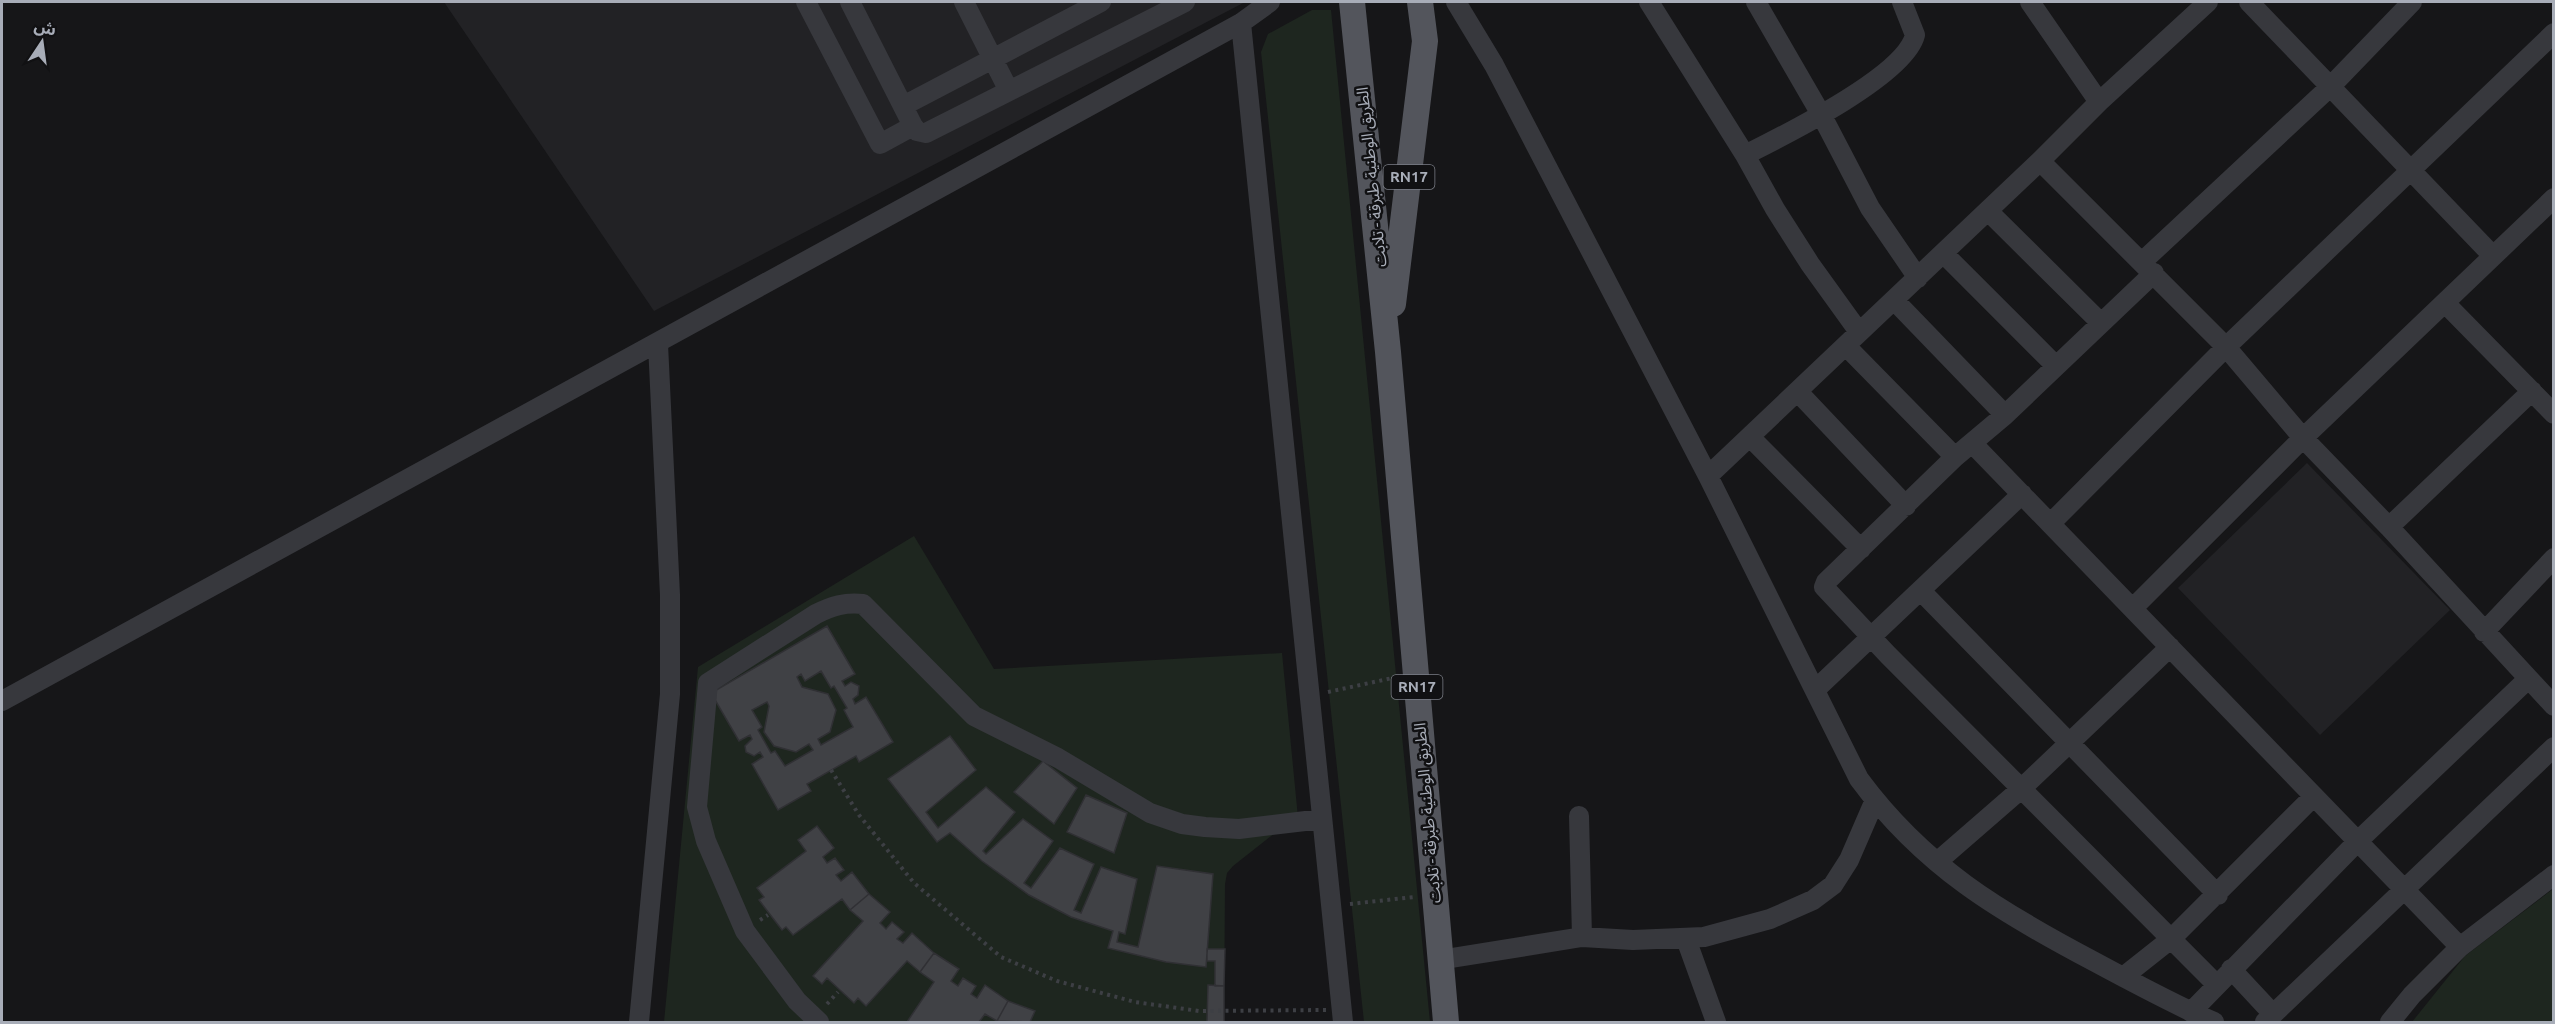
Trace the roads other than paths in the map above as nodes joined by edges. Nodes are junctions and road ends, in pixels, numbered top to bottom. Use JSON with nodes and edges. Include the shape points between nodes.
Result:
{"nodes":[{"id":1,"x":806,"y":2,"type":"edge"},
{"id":2,"x":850,"y":2,"type":"edge"},
{"id":3,"x":964,"y":2,"type":"edge"},
{"id":4,"x":1101,"y":2,"type":"edge"},
{"id":5,"x":1185,"y":2,"type":"edge"},
{"id":6,"x":1270,"y":2,"type":"edge"},
{"id":7,"x":1352,"y":2,"type":"edge"},
{"id":8,"x":1420,"y":2,"type":"edge"},
{"id":9,"x":1458,"y":2,"type":"edge"},
{"id":10,"x":1649,"y":2,"type":"edge"},
{"id":11,"x":1756,"y":2,"type":"edge"},
{"id":12,"x":1902,"y":2,"type":"edge"},
{"id":13,"x":2030,"y":2,"type":"edge"},
{"id":14,"x":2208,"y":2,"type":"edge"},
{"id":15,"x":2249,"y":2,"type":"edge"},
{"id":16,"x":2412,"y":2,"type":"edge"},
{"id":17,"x":1240,"y":23,"type":"junction"},
{"id":18,"x":2553,"y":33,"type":"edge"},
{"id":19,"x":992,"y":58,"type":"junction"},
{"id":20,"x":2331,"y":86,"type":"junction"},
{"id":21,"x":1009,"y":91,"type":"junction"},
{"id":22,"x":2099,"y":102,"type":"junction"},
{"id":23,"x":903,"y":106,"type":"junction"},
{"id":24,"x":1822,"y":116,"type":"junction"},
{"id":25,"x":913,"y":126,"type":"junction"},
{"id":26,"x":1744,"y":155,"type":"junction"},
{"id":27,"x":2040,"y":161,"type":"junction"},
{"id":28,"x":2410,"y":170,"type":"junction"},
{"id":29,"x":2550,"y":209,"type":"edge"},
{"id":30,"x":1988,"y":211,"type":"junction"},
{"id":31,"x":1943,"y":253,"type":"junction"},
{"id":32,"x":2493,"y":256,"type":"junction"},
{"id":33,"x":2148,"y":267,"type":"junction"},
{"id":34,"x":1918,"y":278,"type":"junction"},
{"id":35,"x":1894,"y":300,"type":"junction"},
{"id":36,"x":2445,"y":303,"type":"junction"},
{"id":37,"x":2100,"y":322,"type":"junction"},
{"id":38,"x":1852,"y":339,"type":"junction"},
{"id":39,"x":658,"y":344,"type":"junction"},
{"id":40,"x":2226,"y":347,"type":"junction"},
{"id":41,"x":1388,"y":352,"type":"junction"},
{"id":42,"x":2056,"y":366,"type":"junction"},
{"id":43,"x":2532,"y":391,"type":"junction"},
{"id":44,"x":1798,"y":392,"type":"junction"},
{"id":45,"x":2553,"y":414,"type":"edge"},
{"id":46,"x":2005,"y":415,"type":"junction"},
{"id":47,"x":1750,"y":437,"type":"junction"},
{"id":48,"x":2303,"y":438,"type":"junction"},
{"id":49,"x":1973,"y":444,"type":"junction"},
{"id":50,"x":1955,"y":457,"type":"junction"},
{"id":51,"x":1708,"y":476,"type":"junction"},
{"id":52,"x":2022,"y":494,"type":"junction"},
{"id":53,"x":1906,"y":506,"type":"junction"},
{"id":54,"x":2051,"y":523,"type":"junction"},
{"id":55,"x":2389,"y":526,"type":"junction"},
{"id":56,"x":1861,"y":549,"type":"junction"},
{"id":57,"x":2553,"y":558,"type":"edge"},
{"id":58,"x":1921,"y":591,"type":"junction"},
{"id":59,"x":2133,"y":608,"type":"junction"},
{"id":60,"x":2484,"y":632,"type":"junction"},
{"id":61,"x":1871,"y":639,"type":"junction"},
{"id":62,"x":2170,"y":647,"type":"junction"},
{"id":63,"x":2528,"y":679,"type":"junction"},
{"id":64,"x":1815,"y":690,"type":"junction"},
{"id":65,"x":2,"y":701,"type":"edge"},
{"id":66,"x":2553,"y":706,"type":"edge"},
{"id":67,"x":2069,"y":744,"type":"junction"},
{"id":68,"x":2553,"y":747,"type":"edge"},
{"id":69,"x":2021,"y":789,"type":"junction"},
{"id":70,"x":2314,"y":796,"type":"junction"},
{"id":71,"x":1875,"y":800,"type":"junction"},
{"id":72,"x":1579,"y":816,"type":"dead end"},
{"id":73,"x":1322,"y":819,"type":"junction"},
{"id":74,"x":2358,"y":841,"type":"junction"},
{"id":75,"x":1937,"y":862,"type":"junction"},
{"id":76,"x":2553,"y":875,"type":"edge"},
{"id":77,"x":2406,"y":890,"type":"junction"},
{"id":78,"x":2218,"y":895,"type":"junction"},
{"id":79,"x":1582,"y":937,"type":"junction"},
{"id":80,"x":1686,"y":939,"type":"junction"},
{"id":81,"x":2171,"y":939,"type":"junction"},
{"id":82,"x":2460,"y":946,"type":"junction"},
{"id":83,"x":1439,"y":960,"type":"junction"},
{"id":84,"x":2231,"y":969,"type":"junction"},
{"id":85,"x":2123,"y":977,"type":"junction"},
{"id":86,"x":2216,"y":984,"type":"junction"},
{"id":87,"x":2191,"y":1012,"type":"junction"},
{"id":88,"x":1343,"y":1016,"type":"edge"},
{"id":89,"x":2269,"y":1018,"type":"edge"},
{"id":90,"x":639,"y":1023,"type":"edge"},
{"id":91,"x":819,"y":1023,"type":"edge"},
{"id":92,"x":1446,"y":1023,"type":"edge"},
{"id":93,"x":1716,"y":1023,"type":"edge"},
{"id":94,"x":2214,"y":1023,"type":"edge"},
{"id":95,"x":2390,"y":1023,"type":"edge"}],
"edges":[{"from":1,"to":25,"type":"street","via":[[880,144]]},
{"from":2,"to":23,"type":"street"},
{"from":3,"to":19,"type":"street"},
{"from":4,"to":19,"type":"street"},
{"from":5,"to":21,"type":"street"},
{"from":6,"to":17,"type":"street"},
{"from":7,"to":41,"type":"main road","name":"الطريق الوطنية طبرقة - تلابت","number":"RN17"},
{"from":8,"to":41,"type":"main road","name":"الطريق الوطنية طبرقة - تلابت","number":"RN17","via":[[1425,41]]},
{"from":9,"to":51,"type":"street"},
{"from":10,"to":26,"type":"street"},
{"from":11,"to":24,"type":"street"},
{"from":12,"to":24,"type":"street","via":[[1915,30],[1914,41],[1891,66]]},
{"from":13,"to":22,"type":"street"},
{"from":14,"to":22,"type":"street"},
{"from":15,"to":20,"type":"street"},
{"from":16,"to":20,"type":"street"},
{"from":17,"to":39,"type":"street"},
{"from":17,"to":73,"type":"street"},
{"from":18,"to":28,"type":"street"},
{"from":19,"to":21,"type":"street"},
{"from":19,"to":23,"type":"street"},
{"from":20,"to":28,"type":"street"},
{"from":20,"to":33,"type":"street"},
{"from":21,"to":25,"type":"street","via":[[926,134]]},
{"from":22,"to":27,"type":"street"},
{"from":23,"to":25,"type":"street"},
{"from":24,"to":26,"type":"street"},
{"from":24,"to":34,"type":"street","via":[[1870,208]]},
{"from":26,"to":38,"type":"street"},
{"from":27,"to":30,"type":"street"},
{"from":27,"to":33,"type":"street"},
{"from":28,"to":32,"type":"street"},
{"from":28,"to":40,"type":"street"},
{"from":29,"to":32,"type":"street"},
{"from":30,"to":31,"type":"street"},
{"from":30,"to":37,"type":"street"},
{"from":31,"to":34,"type":"street"},
{"from":31,"to":42,"type":"street"},
{"from":32,"to":36,"type":"street"},
{"from":33,"to":37,"type":"street"},
{"from":33,"to":40,"type":"street"},
{"from":34,"to":35,"type":"street"},
{"from":35,"to":38,"type":"street"},
{"from":35,"to":46,"type":"street"},
{"from":36,"to":43,"type":"street"},
{"from":36,"to":48,"type":"street"},
{"from":37,"to":42,"type":"street"},
{"from":38,"to":44,"type":"street"},
{"from":38,"to":50,"type":"street"},
{"from":39,"to":65,"type":"street"},
{"from":39,"to":90,"type":"street","via":[[670,595],[670,694]]},
{"from":40,"to":48,"type":"street"},
{"from":40,"to":54,"type":"street"},
{"from":41,"to":83,"type":"main road","name":"الطريق الوطنية طبرقة - تلابت","number":"RN17"},
{"from":42,"to":46,"type":"street"},
{"from":43,"to":45,"type":"street"},
{"from":43,"to":55,"type":"street"},
{"from":44,"to":47,"type":"street"},
{"from":44,"to":53,"type":"street"},
{"from":46,"to":49,"type":"street"},
{"from":47,"to":51,"type":"street"},
{"from":47,"to":56,"type":"street"},
{"from":48,"to":55,"type":"street"},
{"from":48,"to":59,"type":"street"},
{"from":49,"to":50,"type":"street"},
{"from":49,"to":52,"type":"street"},
{"from":50,"to":53,"type":"street"},
{"from":51,"to":64,"type":"street"},
{"from":52,"to":54,"type":"street"},
{"from":52,"to":58,"type":"street"},
{"from":53,"to":56,"type":"street"},
{"from":54,"to":59,"type":"street"},
{"from":55,"to":60,"type":"street"},
{"from":56,"to":61,"type":"street","via":[[1824,588]]},
{"from":57,"to":60,"type":"street"},
{"from":58,"to":61,"type":"street"},
{"from":58,"to":67,"type":"street"},
{"from":59,"to":62,"type":"street"},
{"from":60,"to":63,"type":"street"},
{"from":61,"to":64,"type":"street"},
{"from":61,"to":69,"type":"street"},
{"from":62,"to":67,"type":"street"},
{"from":62,"to":70,"type":"street"},
{"from":63,"to":66,"type":"street"},
{"from":63,"to":74,"type":"street"},
{"from":64,"to":71,"type":"street","via":[[1859,779]]},
{"from":67,"to":69,"type":"street"},
{"from":67,"to":78,"type":"street"},
{"from":68,"to":77,"type":"street"},
{"from":69,"to":75,"type":"street"},
{"from":69,"to":81,"type":"street"},
{"from":70,"to":74,"type":"street"},
{"from":70,"to":78,"type":"street"},
{"from":71,"to":75,"type":"street"},
{"from":71,"to":80,"type":"street","via":[[1849,860],[1825,892],[1770,919]]},
{"from":72,"to":79,"type":"street"},
{"from":73,"to":88,"type":"street"},
{"from":73,"to":91,"type":"street","via":[[1239,829],[1182,824],[1150,813],[1058,758],[974,716],[863,604],[834,605],[708,683],[697,807],[706,841],[745,931],[797,1001]]},
{"from":74,"to":77,"type":"street"},
{"from":74,"to":84,"type":"street"},
{"from":75,"to":85,"type":"street","via":[[1994,907]]},
{"from":76,"to":82,"type":"street"},
{"from":77,"to":82,"type":"street"},
{"from":77,"to":89,"type":"street"},
{"from":78,"to":81,"type":"street"},
{"from":79,"to":80,"type":"street"},
{"from":79,"to":83,"type":"street"},
{"from":80,"to":93,"type":"street"},
{"from":81,"to":85,"type":"street"},
{"from":81,"to":86,"type":"street"},
{"from":82,"to":95,"type":"street"},
{"from":83,"to":92,"type":"main road","name":"الطريق الوطنية طبرقة - تلابت","number":"RN17"},
{"from":84,"to":86,"type":"street"},
{"from":84,"to":89,"type":"street"},
{"from":85,"to":87,"type":"street"},
{"from":86,"to":87,"type":"street"},
{"from":87,"to":94,"type":"street"}]}
